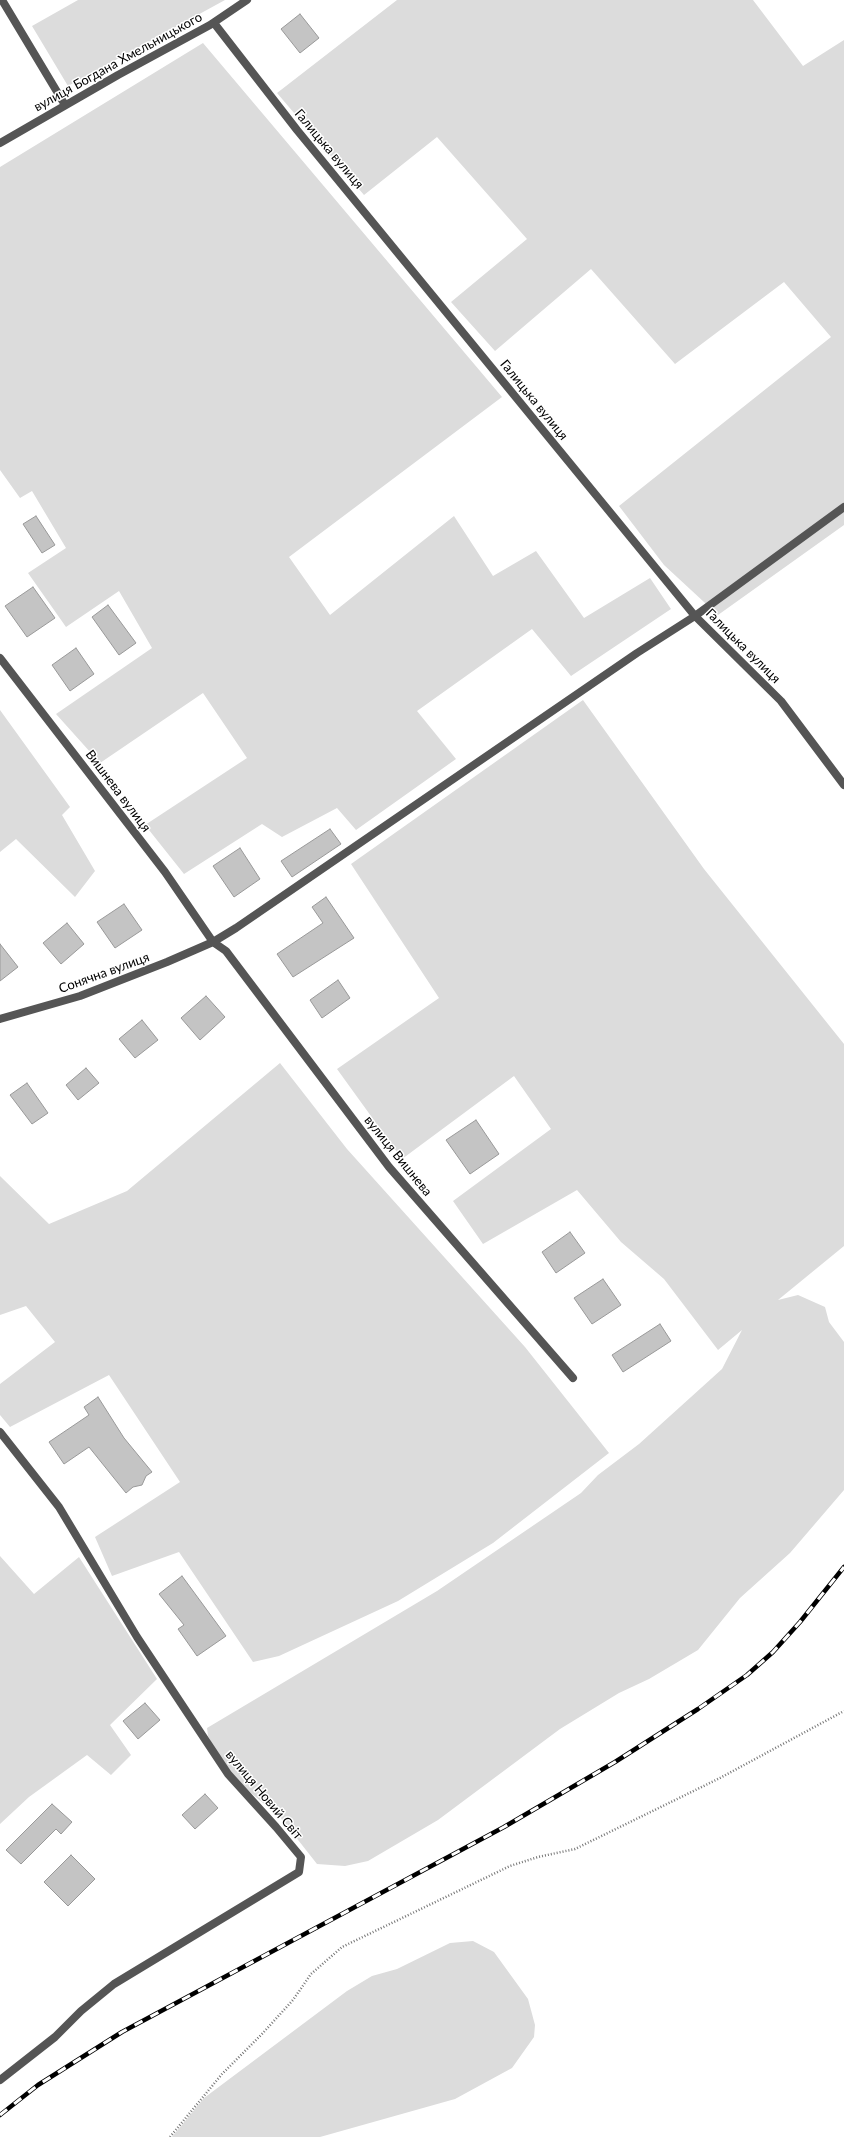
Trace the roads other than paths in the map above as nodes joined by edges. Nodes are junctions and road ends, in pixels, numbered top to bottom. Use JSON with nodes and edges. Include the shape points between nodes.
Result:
{"nodes":[{"id":1,"x":2,"y":0,"type":"edge"},
{"id":2,"x":246,"y":0,"type":"edge"},
{"id":3,"x":214,"y":23,"type":"junction"},
{"id":4,"x":64,"y":105,"type":"junction"},
{"id":5,"x":0,"y":143,"type":"edge"},
{"id":6,"x":844,"y":507,"type":"edge"},
{"id":7,"x":695,"y":616,"type":"junction"},
{"id":8,"x":0,"y":658,"type":"edge"},
{"id":9,"x":844,"y":785,"type":"edge"},
{"id":10,"x":213,"y":942,"type":"junction"},
{"id":11,"x":0,"y":1019,"type":"edge"},
{"id":12,"x":573,"y":1378,"type":"dead end"},
{"id":13,"x":0,"y":1432,"type":"edge"},
{"id":14,"x":0,"y":2080,"type":"edge"}],
"edges":[{"from":1,"to":4,"type":"street"},
{"from":2,"to":3,"type":"street","name":"вулиця Богдана Хмельницького"},
{"from":3,"to":4,"type":"street","name":"вулиця Богдана Хмельницького"},
{"from":3,"to":7,"type":"street","name":"Галицька вулиця","via":[[297,130]]},
{"from":4,"to":5,"type":"street","name":"вулиця Богдана Хмельницького"},
{"from":6,"to":7,"type":"street","name":"Сонячна вулиця"},
{"from":7,"to":9,"type":"street","name":"Галицька вулиця","via":[[781,701]]},
{"from":7,"to":10,"type":"street","name":"Сонячна вулиця"},
{"from":8,"to":10,"type":"street","name":"Вишнева вулиця","via":[[160,866]]},
{"from":10,"to":11,"type":"street","name":"Сонячна вулиця","via":[[80,996]]},
{"from":10,"to":12,"type":"street","name":"вулиця Вишнева","via":[[226,951],[389,1167]]},
{"from":13,"to":14,"type":"street","name":"вулиця Новий Світ","via":[[59,1507],[137,1637],[228,1774],[301,1857],[298,1872],[114,1984],[55,2037]]}]}
